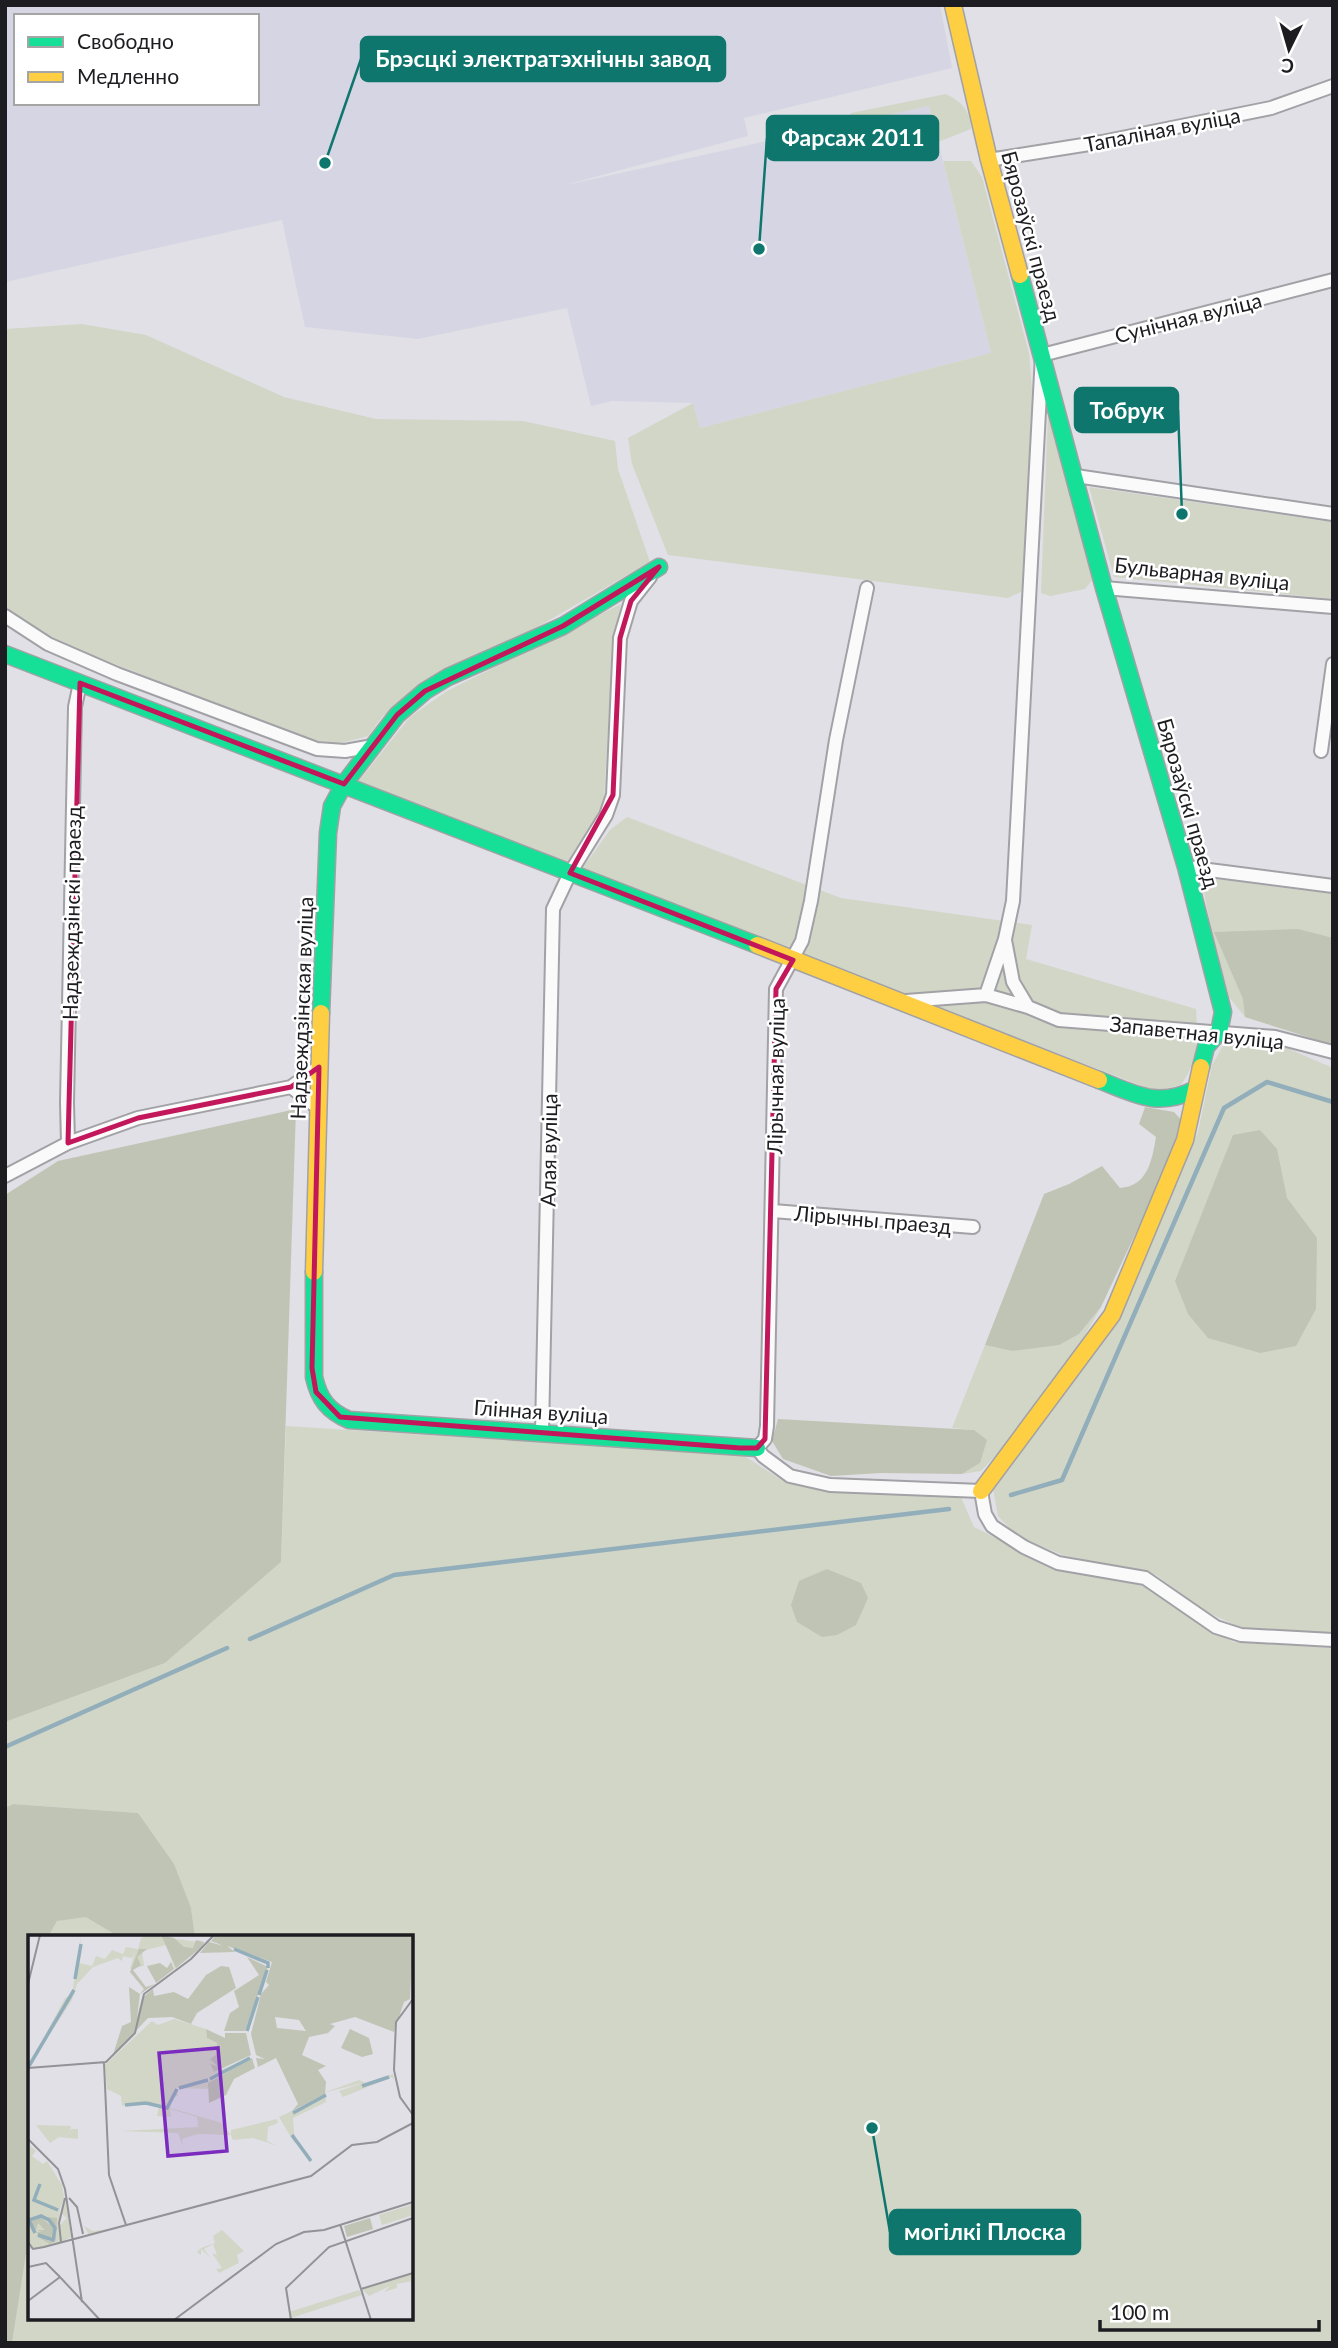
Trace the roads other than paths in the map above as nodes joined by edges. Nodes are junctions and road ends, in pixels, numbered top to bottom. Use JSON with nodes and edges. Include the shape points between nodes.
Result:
{"nodes":[{"id":1,"x":953,"y":5,"type":"edge"},
{"id":2,"x":1333,"y":86,"type":"edge"},
{"id":3,"x":989,"y":160,"type":"junction"},
{"id":4,"x":1333,"y":279,"type":"edge"},
{"id":5,"x":1042,"y":355,"type":"junction"},
{"id":6,"x":1076,"y":476,"type":"junction"},
{"id":7,"x":1333,"y":514,"type":"edge"},
{"id":8,"x":659,"y":567,"type":"joint"},
{"id":9,"x":1104,"y":587,"type":"junction"},
{"id":10,"x":867,"y":588,"type":"dead end"},
{"id":11,"x":1333,"y":607,"type":"edge"},
{"id":12,"x":5,"y":615,"type":"edge"},
{"id":13,"x":5,"y":654,"type":"edge"},
{"id":14,"x":1333,"y":664,"type":"edge"},
{"id":15,"x":80,"y":683,"type":"junction"},
{"id":16,"x":373,"y":746,"type":"junction"},
{"id":17,"x":1321,"y":751,"type":"dead end"},
{"id":18,"x":344,"y":784,"type":"junction"},
{"id":19,"x":1186,"y":867,"type":"junction"},
{"id":20,"x":570,"y":873,"type":"junction"},
{"id":21,"x":1333,"y":886,"type":"edge"},
{"id":22,"x":1005,"y":939,"type":"junction"},
{"id":23,"x":793,"y":960,"type":"junction"},
{"id":24,"x":986,"y":995,"type":"junction"},
{"id":25,"x":904,"y":1002,"type":"junction"},
{"id":26,"x":1028,"y":1007,"type":"junction"},
{"id":27,"x":1219,"y":1032,"type":"junction"},
{"id":28,"x":1333,"y":1052,"type":"edge"},
{"id":29,"x":319,"y":1067,"type":"junction"},
{"id":30,"x":291,"y":1087,"type":"junction"},
{"id":31,"x":1194,"y":1090,"type":"junction"},
{"id":32,"x":318,"y":1108,"type":"junction"},
{"id":33,"x":68,"y":1143,"type":"junction"},
{"id":34,"x":5,"y":1176,"type":"edge"},
{"id":35,"x":773,"y":1211,"type":"junction"},
{"id":36,"x":973,"y":1227,"type":"dead end"},
{"id":37,"x":326,"y":1408,"type":"joint"},
{"id":38,"x":542,"y":1431,"type":"junction"},
{"id":39,"x":757,"y":1448,"type":"junction"},
{"id":40,"x":981,"y":1491,"type":"junction"},
{"id":41,"x":1333,"y":1640,"type":"edge"}],
"edges":[{"from":1,"to":3,"type":"street","name":"Бярозаўскі праезд"},
{"from":2,"to":3,"type":"street","name":"Тапаліная вуліца","via":[[1271,108]]},
{"from":3,"to":5,"type":"street","name":"Бярозаўскі праезд"},
{"from":4,"to":5,"type":"street","name":"Сунічная вуліца"},
{"from":5,"to":6,"type":"street","name":"Бярозаўскі праезд"},
{"from":5,"to":22,"type":"street","via":[[1014,888]]},
{"from":6,"to":7,"type":"street"},
{"from":6,"to":9,"type":"street","name":"Бульварная вуліца"},
{"from":8,"to":16,"type":"street","name":"Надзеждзінская вуліца","via":[[563,626],[425,691],[397,715]]},
{"from":8,"to":20,"type":"street","name":"Алая вуліца","via":[[631,601],[620,638],[613,795],[606,816]]},
{"from":9,"to":11,"type":"street","name":"Бульварная вуліца"},
{"from":9,"to":19,"type":"street","name":"Бярозаўскі праезд"},
{"from":10,"to":23,"type":"street","name":"Лірычная вуліца","via":[[836,740],[811,901]]},
{"from":12,"to":16,"type":"street","via":[[48,644],[117,674],[317,749]]},
{"from":13,"to":15,"type":"street"},
{"from":14,"to":17,"type":"street"},
{"from":15,"to":18,"type":"street"},
{"from":15,"to":33,"type":"street","name":"Надзеждзінскі праезд","via":[[75,707]]},
{"from":16,"to":18,"type":"street","name":"Надзеждзінская вуліца"},
{"from":18,"to":20,"type":"street"},
{"from":18,"to":29,"type":"street","name":"Надзеждзінская вуліца","via":[[332,806],[328,833]]},
{"from":19,"to":21,"type":"street"},
{"from":19,"to":27,"type":"street","name":"Бярозаўскі праезд","via":[[1223,1012]]},
{"from":20,"to":23,"type":"street"},
{"from":20,"to":38,"type":"street","name":"Алая вуліца","via":[[553,909]]},
{"from":22,"to":24,"type":"street"},
{"from":22,"to":26,"type":"street","via":[[1013,982]]},
{"from":23,"to":25,"type":"street"},
{"from":23,"to":35,"type":"street","name":"Лірычная вуліца","via":[[776,989]]},
{"from":24,"to":25,"type":"street"},
{"from":24,"to":26,"type":"street","name":"Запаветная вуліца"},
{"from":25,"to":31,"type":"street","via":[[1144,1098],[1176,1099]]},
{"from":26,"to":27,"type":"street","name":"Запаветная вуліца","via":[[1059,1020]]},
{"from":27,"to":28,"type":"street","name":"Запаветная вуліца","via":[[1275,1037]]},
{"from":27,"to":31,"type":"street","via":[[1206,1047]]},
{"from":29,"to":30,"type":"street"},
{"from":29,"to":32,"type":"street","name":"Надзеждзінская вуліца"},
{"from":30,"to":32,"type":"street"},
{"from":30,"to":33,"type":"street","via":[[138,1118]]},
{"from":31,"to":40,"type":"street","via":[[1185,1140],[1112,1315]]},
{"from":32,"to":37,"type":"street","name":"Надзеждзінская вуліца","via":[[312,1367],[316,1392]]},
{"from":33,"to":34,"type":"street"},
{"from":35,"to":36,"type":"street","name":"Лірычны праезд"},
{"from":35,"to":39,"type":"street","name":"Лірычная вуліца","via":[[767,1426],[765,1439]]},
{"from":37,"to":38,"type":"street","name":"Глінная вуліца","via":[[349,1420]]},
{"from":38,"to":39,"type":"street","name":"Глінная вуліца"},
{"from":39,"to":40,"type":"street","via":[[790,1476],[831,1485]]},
{"from":40,"to":41,"type":"street","via":[[992,1526],[1059,1563],[1145,1578],[1216,1626],[1241,1634]]}]}
